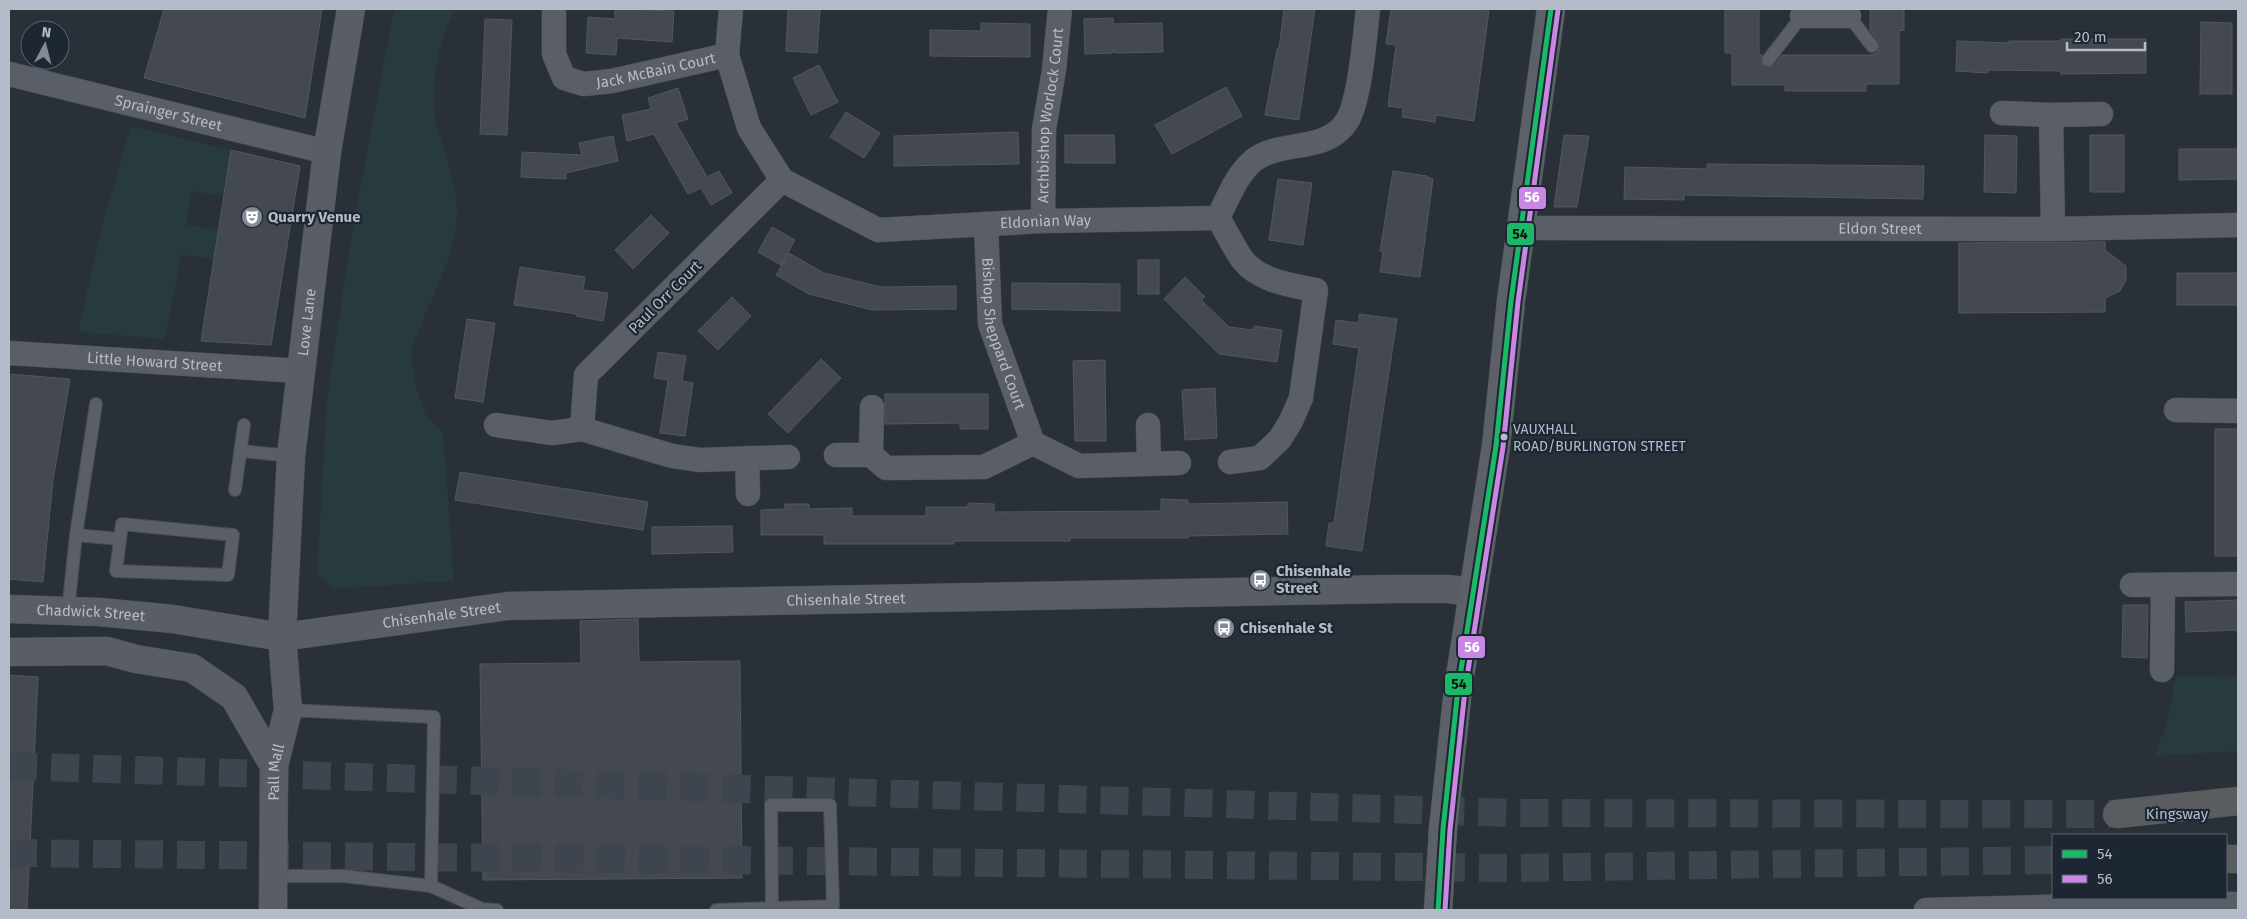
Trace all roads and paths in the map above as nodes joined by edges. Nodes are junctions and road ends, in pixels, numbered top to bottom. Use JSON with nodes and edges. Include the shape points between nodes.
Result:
{"nodes":[{"id":1,"x":351,"y":9,"type":"edge"},
{"id":2,"x":731,"y":9,"type":"edge"},
{"id":3,"x":1060,"y":9,"type":"edge"},
{"id":4,"x":1368,"y":9,"type":"edge"},
{"id":5,"x":1551,"y":9,"type":"edge"},
{"id":6,"x":554,"y":10,"type":"dead end"},
{"id":7,"x":1817,"y":14,"type":"edge"},
{"id":8,"x":1849,"y":16,"type":"joint"},
{"id":9,"x":1872,"y":46,"type":"dead end"},
{"id":10,"x":727,"y":55,"type":"junction"},
{"id":11,"x":1768,"y":60,"type":"dead end"},
{"id":12,"x":9,"y":74,"type":"edge"},
{"id":13,"x":2002,"y":113,"type":"dead end"},
{"id":14,"x":2101,"y":114,"type":"dead end"},
{"id":15,"x":2051,"y":115,"type":"junction"},
{"id":16,"x":327,"y":152,"type":"junction"},
{"id":17,"x":782,"y":180,"type":"junction"},
{"id":18,"x":1218,"y":218,"type":"junction"},
{"id":19,"x":1043,"y":221,"type":"junction"},
{"id":20,"x":986,"y":224,"type":"junction"},
{"id":21,"x":2238,"y":226,"type":"edge"},
{"id":22,"x":1521,"y":228,"type":"junction"},
{"id":23,"x":2053,"y":229,"type":"junction"},
{"id":24,"x":9,"y":353,"type":"edge"},
{"id":25,"x":301,"y":371,"type":"junction"},
{"id":26,"x":96,"y":404,"type":"dead end"},
{"id":27,"x":872,"y":407,"type":"dead end"},
{"id":28,"x":2176,"y":410,"type":"dead end"},
{"id":29,"x":2238,"y":411,"type":"edge"},
{"id":30,"x":244,"y":425,"type":"dead end"},
{"id":31,"x":496,"y":425,"type":"dead end"},
{"id":32,"x":1148,"y":425,"type":"dead end"},
{"id":33,"x":582,"y":429,"type":"junction"},
{"id":34,"x":1033,"y":442,"type":"junction"},
{"id":35,"x":241,"y":451,"type":"junction"},
{"id":36,"x":836,"y":455,"type":"dead end"},
{"id":37,"x":871,"y":455,"type":"junction"},
{"id":38,"x":291,"y":456,"type":"junction"},
{"id":39,"x":788,"y":457,"type":"dead end"},
{"id":40,"x":747,"y":458,"type":"junction"},
{"id":41,"x":1230,"y":462,"type":"dead end"},
{"id":42,"x":1179,"y":463,"type":"dead end"},
{"id":43,"x":1148,"y":464,"type":"junction"},
{"id":44,"x":235,"y":490,"type":"dead end"},
{"id":45,"x":748,"y":494,"type":"dead end"},
{"id":46,"x":76,"y":535,"type":"junction"},
{"id":47,"x":120,"y":539,"type":"junction"},
{"id":48,"x":2238,"y":584,"type":"edge"},
{"id":49,"x":2132,"y":585,"type":"dead end"},
{"id":50,"x":2162,"y":585,"type":"junction"},
{"id":51,"x":1472,"y":592,"type":"junction"},
{"id":52,"x":9,"y":609,"type":"edge"},
{"id":53,"x":68,"y":611,"type":"junction"},
{"id":54,"x":173,"y":619,"type":"junction"},
{"id":55,"x":282,"y":637,"type":"junction"},
{"id":56,"x":107,"y":651,"type":"junction"},
{"id":57,"x":9,"y":652,"type":"edge"},
{"id":58,"x":2162,"y":670,"type":"dead end"},
{"id":59,"x":288,"y":710,"type":"junction"},
{"id":60,"x":274,"y":766,"type":"junction"},
{"id":61,"x":2238,"y":801,"type":"edge"},
{"id":62,"x":2238,"y":814,"type":"edge"},
{"id":63,"x":273,"y":876,"type":"junction"},
{"id":64,"x":431,"y":886,"type":"junction"},
{"id":65,"x":2238,"y":904,"type":"edge"},
{"id":66,"x":772,"y":908,"type":"junction"},
{"id":67,"x":273,"y":910,"type":"edge"},
{"id":68,"x":498,"y":910,"type":"edge"},
{"id":69,"x":716,"y":910,"type":"edge"},
{"id":70,"x":1438,"y":910,"type":"edge"},
{"id":71,"x":1926,"y":910,"type":"edge"}],
"edges":[{"from":1,"to":16,"type":"street","name":"Love Lane"},
{"from":2,"to":10,"type":"street"},
{"from":3,"to":19,"type":"street","name":"Archbishop Worlock Court","via":[[1044,129]]},
{"from":4,"to":18,"type":"street","via":[[1357,91],[1347,121],[1320,142],[1273,151],[1256,159],[1242,172]]},
{"from":5,"to":22,"type":"main road"},
{"from":6,"to":10,"type":"street","name":"Jack McBain Court","via":[[554,54],[564,78],[584,84],[612,81]]},
{"from":7,"to":8,"type":"street"},
{"from":7,"to":11,"type":"lane"},
{"from":8,"to":9,"type":"lane"},
{"from":10,"to":17,"type":"street","via":[[749,128]]},
{"from":12,"to":16,"type":"street","name":"Sprainger Street"},
{"from":13,"to":15,"type":"street"},
{"from":14,"to":15,"type":"street"},
{"from":15,"to":23,"type":"street"},
{"from":16,"to":25,"type":"street","name":"Love Lane"},
{"from":17,"to":20,"type":"street","name":"Eldonian Way","via":[[878,230]]},
{"from":17,"to":33,"type":"street","name":"Paul Orr Court","via":[[586,375]]},
{"from":18,"to":19,"type":"street","name":"Eldonian Way"},
{"from":18,"to":41,"type":"street","via":[[1243,260],[1261,274],[1282,283],[1316,290],[1300,398],[1291,422],[1280,439],[1260,458]]},
{"from":19,"to":20,"type":"street","name":"Eldonian Way"},
{"from":20,"to":34,"type":"street","name":"Bishop Sheppard Court","via":[[990,324]]},
{"from":21,"to":23,"type":"street","name":"Eldon Street"},
{"from":22,"to":23,"type":"street","name":"Eldon Street"},
{"from":22,"to":51,"type":"main road","via":[[1496,446]]},
{"from":24,"to":25,"type":"street","name":"Little Howard Street"},
{"from":25,"to":38,"type":"street","name":"Love Lane"},
{"from":26,"to":46,"type":"lane"},
{"from":27,"to":37,"type":"street"},
{"from":28,"to":29,"type":"street"},
{"from":30,"to":35,"type":"lane"},
{"from":31,"to":33,"type":"street","via":[[552,433]]},
{"from":32,"to":43,"type":"street"},
{"from":33,"to":40,"type":"street","via":[[672,456],[700,460]]},
{"from":34,"to":37,"type":"street","via":[[984,467],[886,468]]},
{"from":34,"to":43,"type":"street","via":[[1079,466]]},
{"from":35,"to":38,"type":"lane"},
{"from":35,"to":44,"type":"lane"},
{"from":36,"to":37,"type":"street"},
{"from":38,"to":55,"type":"street","name":"Love Lane"},
{"from":39,"to":40,"type":"street"},
{"from":40,"to":45,"type":"street"},
{"from":42,"to":43,"type":"street"},
{"from":46,"to":47,"type":"lane"},
{"from":46,"to":53,"type":"lane"},
{"from":47,"to":47,"type":"lane","via":[[116,571],[228,575],[233,535],[122,524]]},
{"from":48,"to":50,"type":"street"},
{"from":49,"to":50,"type":"street"},
{"from":50,"to":58,"type":"street"},
{"from":51,"to":55,"type":"street","name":"Chisenhale Street","via":[[1393,589],[508,606]]},
{"from":51,"to":70,"type":"main road","via":[[1447,778]]},
{"from":52,"to":53,"type":"street","name":"Chadwick Street"},
{"from":53,"to":54,"type":"street","name":"Chadwick Street"},
{"from":54,"to":55,"type":"street","name":"Chadwick Street"},
{"from":54,"to":56,"type":"street","name":"Chadwick Street"},
{"from":55,"to":59,"type":"street","name":"Pall Mall"},
{"from":56,"to":57,"type":"street","name":"Chadwick Street"},
{"from":56,"to":60,"type":"street","name":"Chadwick Street","via":[[192,668],[234,697]]},
{"from":59,"to":60,"type":"street","name":"Pall Mall"},
{"from":59,"to":64,"type":"lane","via":[[434,717]]},
{"from":60,"to":63,"type":"street","name":"Pall Mall"},
{"from":61,"to":62,"type":"highway","name":"Kingsway","via":[[2117,814]]},
{"from":63,"to":64,"type":"lane","via":[[316,875]]},
{"from":63,"to":67,"type":"street","name":"Pall Mall"},
{"from":64,"to":68,"type":"lane","via":[[482,909]]},
{"from":65,"to":71,"type":"street"},
{"from":66,"to":66,"type":"lane","via":[[833,906],[830,804],[771,805]]},
{"from":66,"to":69,"type":"lane"}]}
